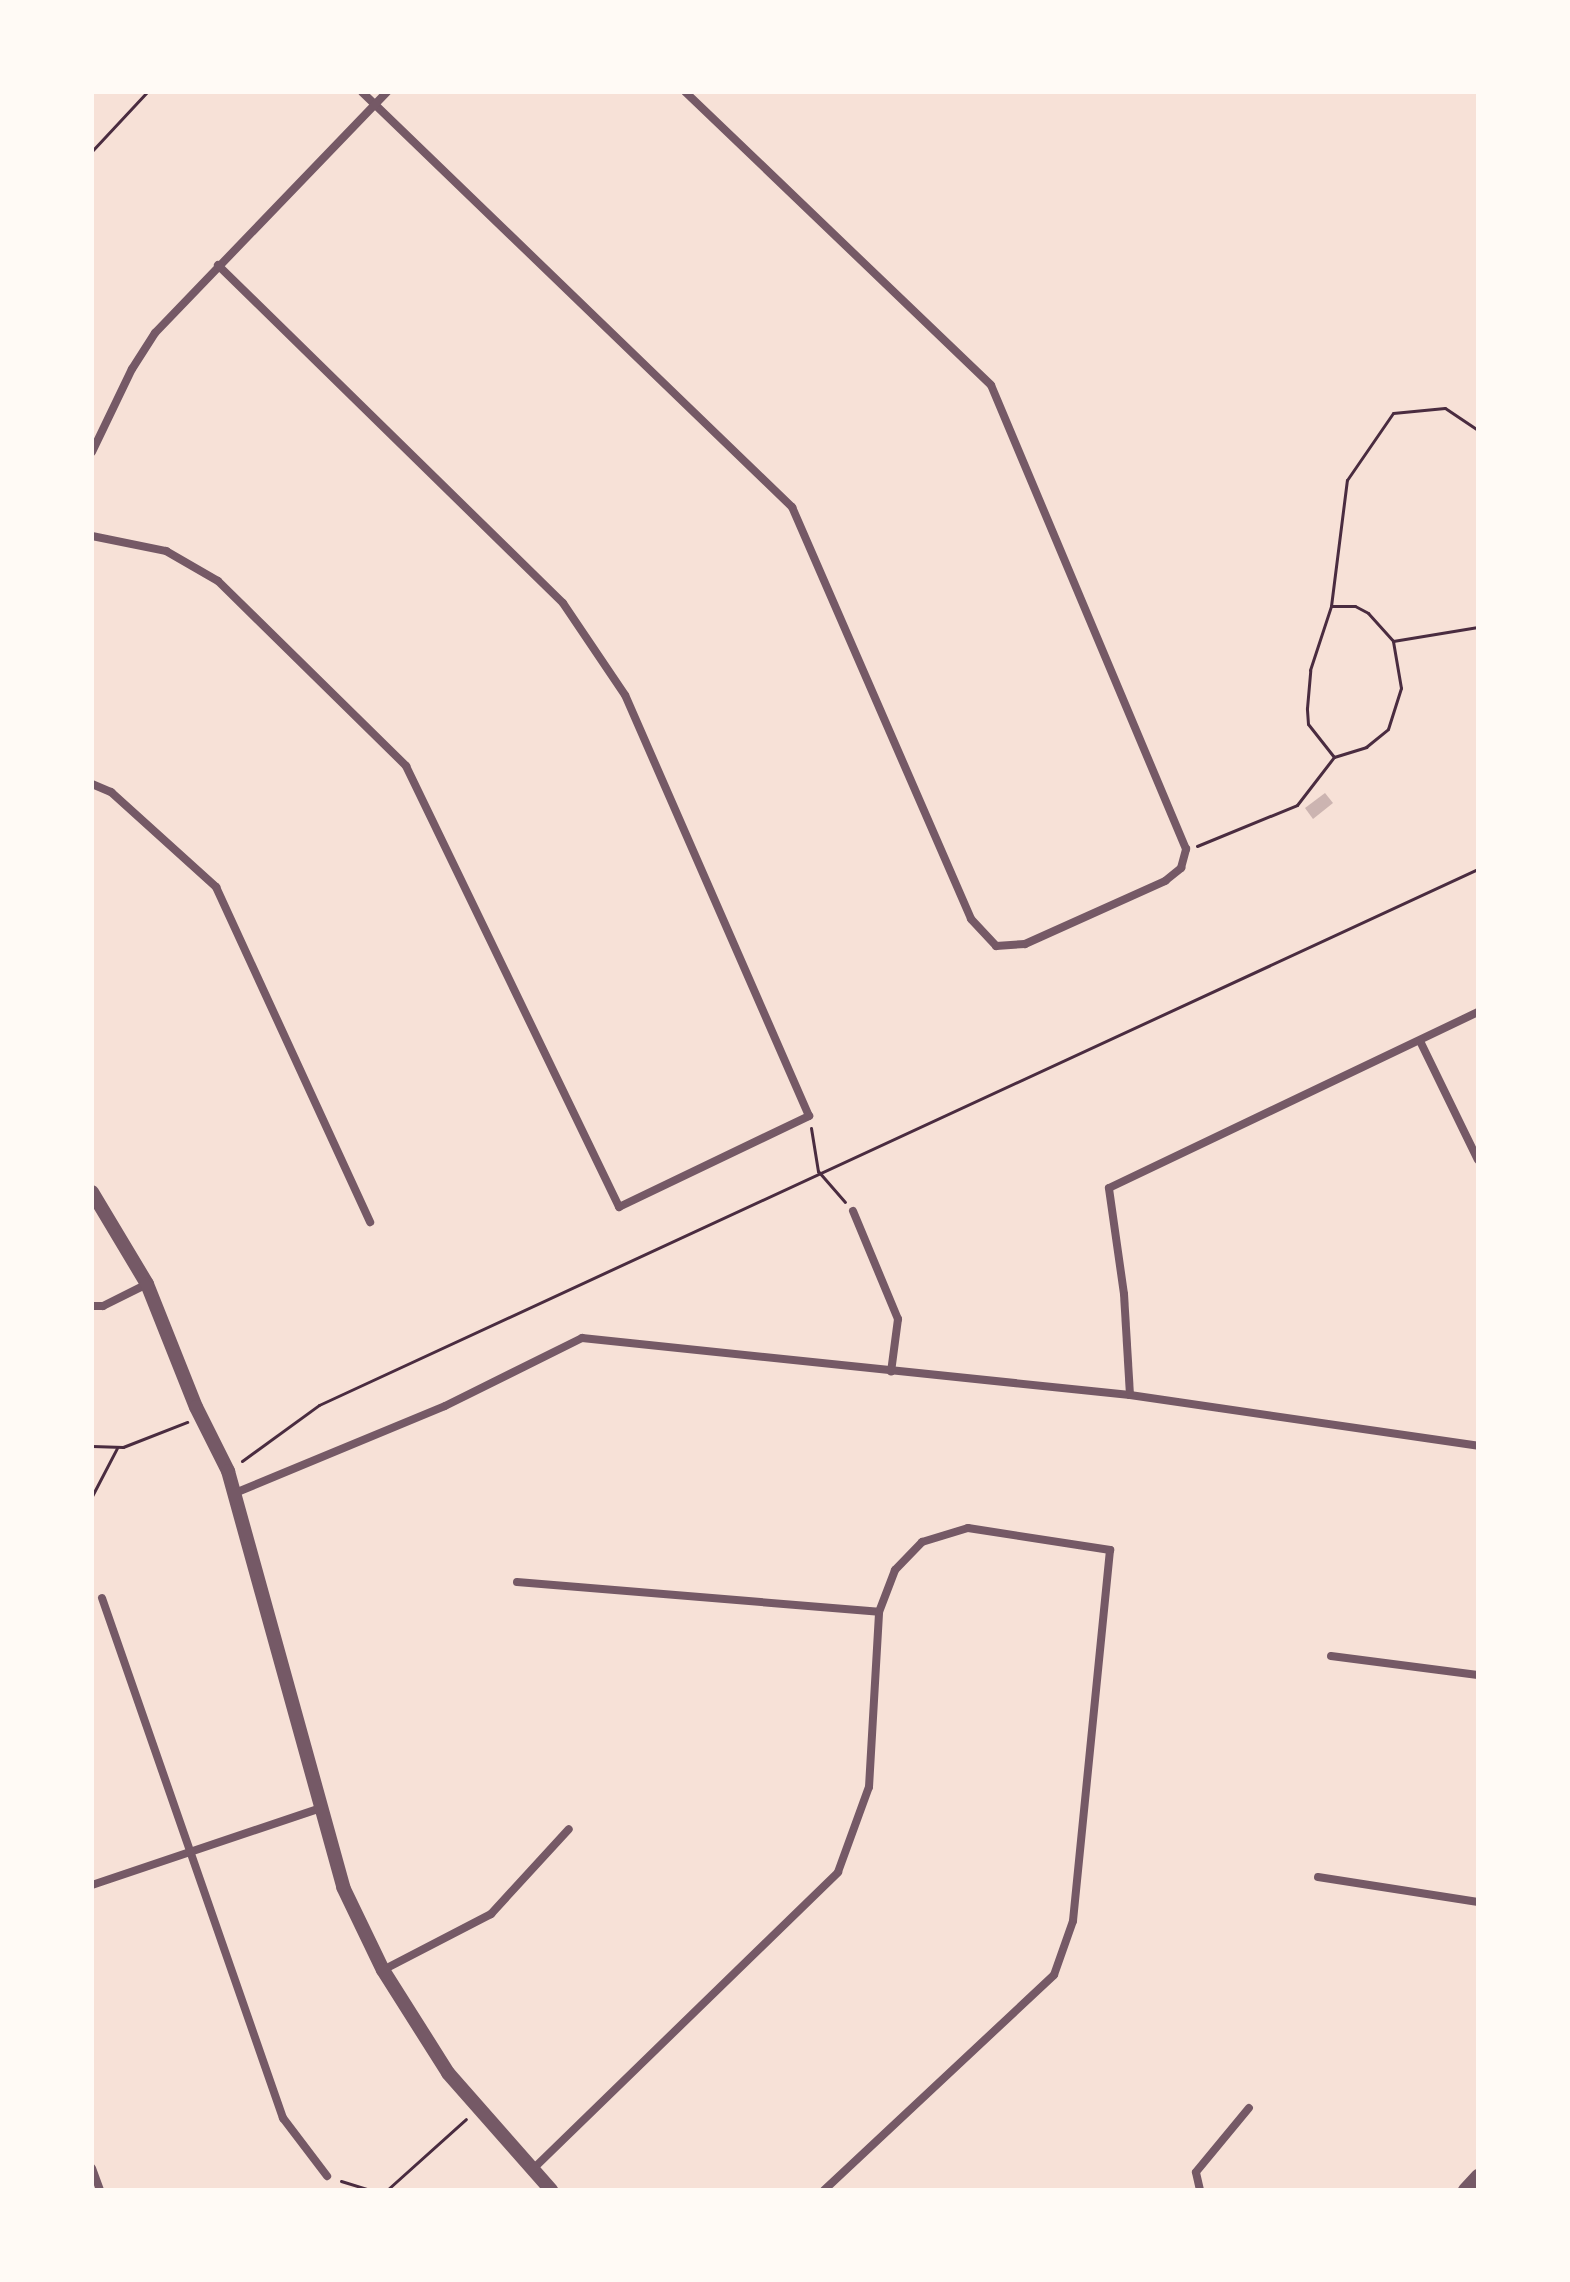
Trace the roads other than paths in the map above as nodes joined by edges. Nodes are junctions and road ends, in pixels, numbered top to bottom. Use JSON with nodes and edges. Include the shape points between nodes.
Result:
{"nodes":[{"id":1,"x":362,"y":92,"type":"edge"},
{"id":2,"x":387,"y":92,"type":"edge"},
{"id":3,"x":685,"y":92,"type":"edge"},
{"id":4,"x":375,"y":104,"type":"junction"},
{"id":5,"x":218,"y":265,"type":"junction"},
{"id":6,"x":92,"y":452,"type":"edge"},
{"id":7,"x":92,"y":536,"type":"edge"},
{"id":8,"x":92,"y":784,"type":"edge"},
{"id":9,"x":1478,"y":1012,"type":"edge"},
{"id":10,"x":1420,"y":1041,"type":"junction"},
{"id":11,"x":1478,"y":1160,"type":"edge"},
{"id":12,"x":92,"y":1192,"type":"edge"},
{"id":13,"x":853,"y":1211,"type":"road end"},
{"id":14,"x":370,"y":1222,"type":"dead end"},
{"id":15,"x":147,"y":1284,"type":"junction"},
{"id":16,"x":92,"y":1306,"type":"edge"},
{"id":17,"x":891,"y":1372,"type":"junction"},
{"id":18,"x":1130,"y":1395,"type":"junction"},
{"id":19,"x":1478,"y":1446,"type":"edge"},
{"id":20,"x":235,"y":1493,"type":"junction"},
{"id":21,"x":517,"y":1582,"type":"dead end"},
{"id":22,"x":102,"y":1598,"type":"dead end"},
{"id":23,"x":879,"y":1612,"type":"junction"},
{"id":24,"x":1331,"y":1656,"type":"dead end"},
{"id":25,"x":1478,"y":1675,"type":"edge"},
{"id":26,"x":318,"y":1809,"type":"junction"},
{"id":27,"x":569,"y":1829,"type":"dead end"},
{"id":28,"x":187,"y":1851,"type":"junction"},
{"id":29,"x":1318,"y":1877,"type":"dead end"},
{"id":30,"x":92,"y":1885,"type":"edge"},
{"id":31,"x":1478,"y":1902,"type":"edge"},
{"id":32,"x":383,"y":1970,"type":"junction"},
{"id":33,"x":1249,"y":2108,"type":"dead end"},
{"id":34,"x":92,"y":2168,"type":"edge"},
{"id":35,"x":532,"y":2170,"type":"junction"},
{"id":36,"x":327,"y":2176,"type":"road end"},
{"id":37,"x":1478,"y":2176,"type":"edge"},
{"id":38,"x":100,"y":2190,"type":"edge"},
{"id":39,"x":551,"y":2190,"type":"edge"},
{"id":40,"x":824,"y":2190,"type":"edge"},
{"id":41,"x":1200,"y":2190,"type":"edge"},
{"id":42,"x":1465,"y":2190,"type":"edge"}],
"edges":[{"from":1,"to":4,"type":"street"},
{"from":2,"to":4,"type":"street"},
{"from":3,"to":4,"type":"street","via":[[991,385],[1186,849],[1181,868],[1165,881],[1025,944],[996,946],[971,919],[792,507]]},
{"from":4,"to":5,"type":"street"},
{"from":5,"to":6,"type":"street","via":[[147,345]]},
{"from":5,"to":7,"type":"street","via":[[563,603],[625,695],[809,1116],[619,1207],[406,766],[218,581],[166,551]]},
{"from":8,"to":14,"type":"street","via":[[111,792],[216,887]]},
{"from":9,"to":10,"type":"street"},
{"from":10,"to":11,"type":"street"},
{"from":10,"to":18,"type":"street","via":[[1109,1188],[1124,1294]]},
{"from":12,"to":15,"type":"street"},
{"from":13,"to":17,"type":"street","via":[[898,1319]]},
{"from":15,"to":16,"type":"street"},
{"from":15,"to":20,"type":"street"},
{"from":17,"to":18,"type":"street"},
{"from":17,"to":20,"type":"street","via":[[582,1338],[445,1406]]},
{"from":18,"to":19,"type":"street"},
{"from":20,"to":26,"type":"street"},
{"from":21,"to":23,"type":"street"},
{"from":22,"to":28,"type":"street"},
{"from":23,"to":35,"type":"street","via":[[869,1787],[838,1872]]},
{"from":23,"to":40,"type":"street","via":[[895,1570],[922,1542],[968,1528],[1110,1550],[1073,1921],[1054,1975]]},
{"from":24,"to":25,"type":"street"},
{"from":26,"to":28,"type":"street"},
{"from":26,"to":32,"type":"street","via":[[343,1887]]},
{"from":27,"to":32,"type":"street","via":[[491,1914]]},
{"from":28,"to":30,"type":"street"},
{"from":28,"to":36,"type":"street","via":[[283,2118]]},
{"from":29,"to":31,"type":"street"},
{"from":32,"to":35,"type":"street","via":[[448,2073]]},
{"from":33,"to":41,"type":"street","via":[[1196,2172]]},
{"from":34,"to":38,"type":"street"},
{"from":35,"to":39,"type":"street"},
{"from":37,"to":42,"type":"street"}]}
